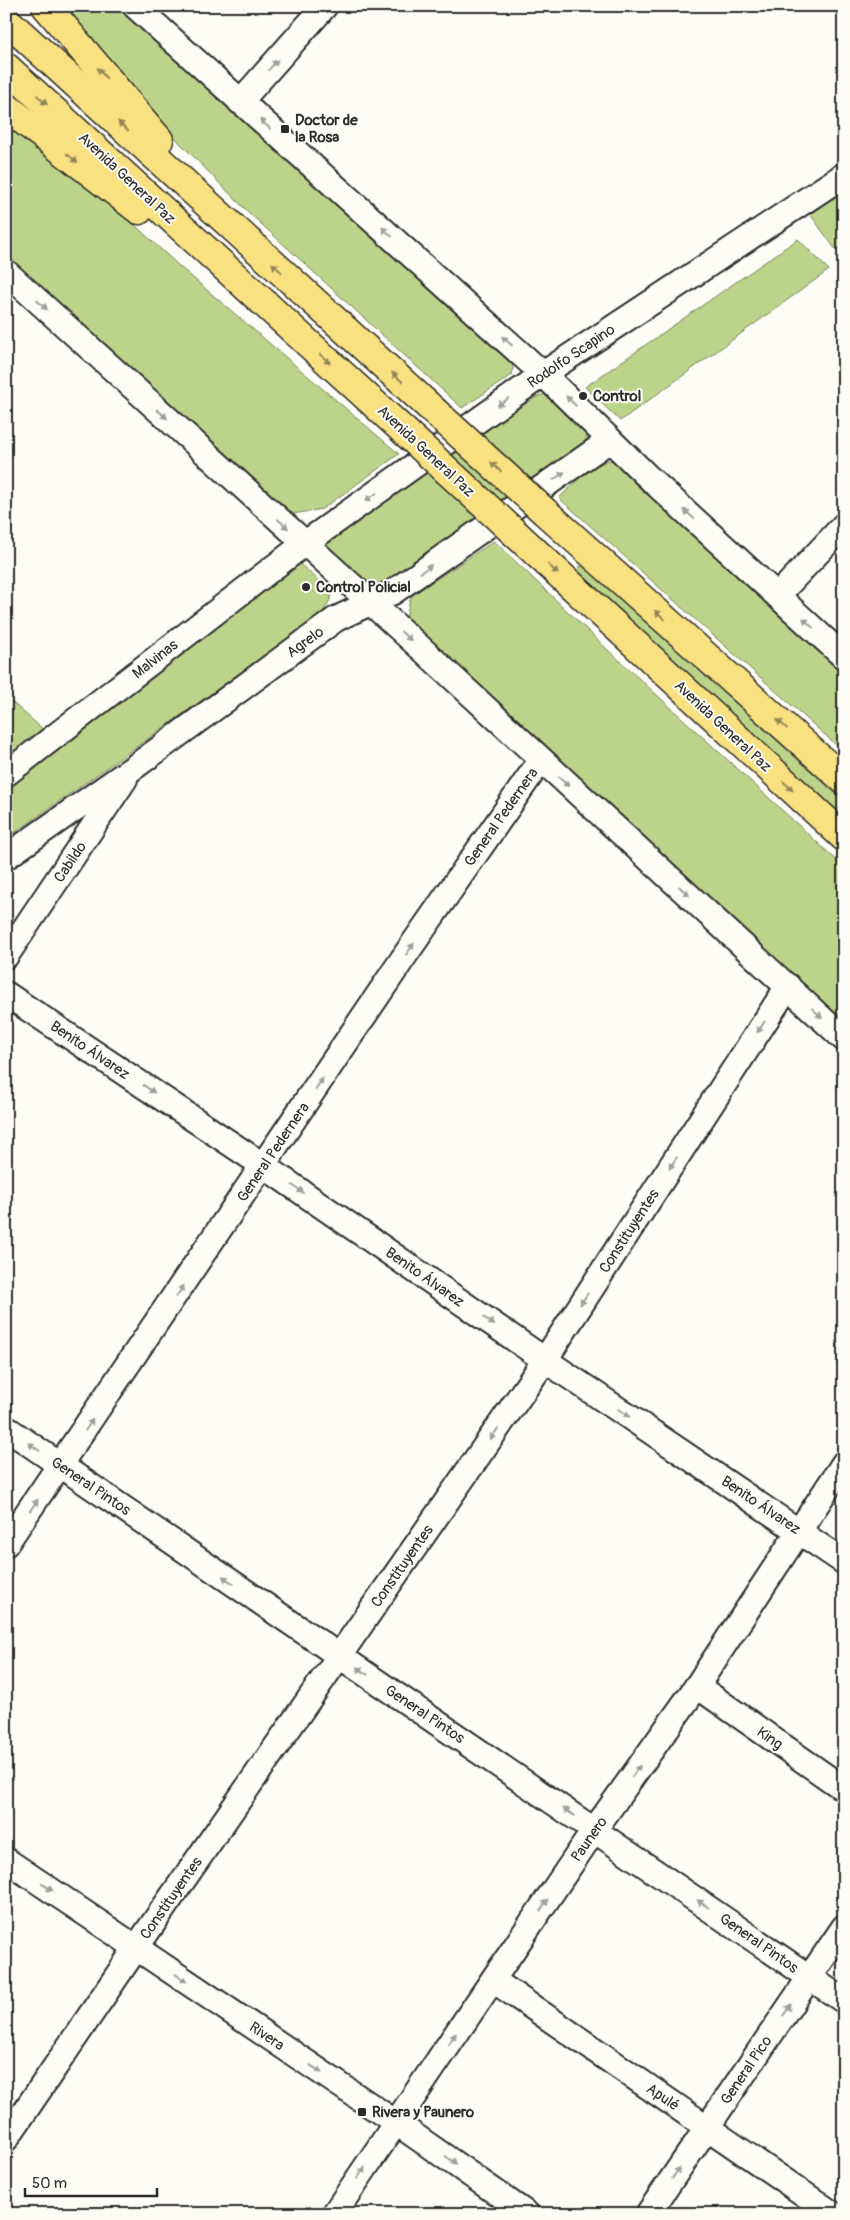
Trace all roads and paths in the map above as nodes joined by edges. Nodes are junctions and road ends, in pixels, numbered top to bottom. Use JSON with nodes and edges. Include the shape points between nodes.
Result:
{"nodes":[{"id":1,"x":46,"y":6,"type":"edge"},
{"id":2,"x":135,"y":6,"type":"edge"},
{"id":3,"x":325,"y":6,"type":"edge"},
{"id":4,"x":6,"y":20,"type":"edge"},
{"id":5,"x":6,"y":67,"type":"edge"},
{"id":6,"x":240,"y":102,"type":"junction"},
{"id":7,"x":6,"y":107,"type":"edge"},
{"id":8,"x":844,"y":175,"type":"edge"},
{"id":9,"x":236,"y":230,"type":"junction"},
{"id":10,"x":6,"y":272,"type":"edge"},
{"id":11,"x":289,"y":326,"type":"junction"},
{"id":12,"x":543,"y":374,"type":"junction"},
{"id":13,"x":610,"y":440,"type":"junction"},
{"id":14,"x":844,"y":525,"type":"edge"},
{"id":15,"x":304,"y":544,"type":"junction"},
{"id":16,"x":340,"y":575,"type":"junction"},
{"id":17,"x":778,"y":595,"type":"junction"},
{"id":18,"x":370,"y":603,"type":"junction"},
{"id":19,"x":336,"y":619,"type":"junction"},
{"id":20,"x":844,"y":657,"type":"edge"},
{"id":21,"x":541,"y":760,"type":"junction"},
{"id":22,"x":133,"y":768,"type":"junction"},
{"id":23,"x":6,"y":774,"type":"edge"},
{"id":24,"x":844,"y":780,"type":"edge"},
{"id":25,"x":844,"y":837,"type":"edge"},
{"id":26,"x":6,"y":856,"type":"edge"},
{"id":27,"x":6,"y":956,"type":"edge"},
{"id":28,"x":788,"y":986,"type":"junction"},
{"id":29,"x":6,"y":994,"type":"edge"},
{"id":30,"x":844,"y":1039,"type":"edge"},
{"id":31,"x":264,"y":1166,"type":"junction"},
{"id":32,"x":545,"y":1360,"type":"junction"},
{"id":33,"x":6,"y":1428,"type":"edge"},
{"id":34,"x":844,"y":1464,"type":"edge"},
{"id":35,"x":61,"y":1466,"type":"junction"},
{"id":36,"x":800,"y":1531,"type":"junction"},
{"id":37,"x":6,"y":1544,"type":"edge"},
{"id":38,"x":844,"y":1562,"type":"edge"},
{"id":39,"x":340,"y":1656,"type":"junction"},
{"id":40,"x":697,"y":1686,"type":"junction"},
{"id":41,"x":844,"y":1789,"type":"edge"},
{"id":42,"x":595,"y":1829,"type":"junction"},
{"id":43,"x":6,"y":1860,"type":"edge"},
{"id":44,"x":844,"y":1927,"type":"edge"},
{"id":45,"x":136,"y":1948,"type":"junction"},
{"id":46,"x":809,"y":1977,"type":"junction"},
{"id":47,"x":493,"y":1980,"type":"junction"},
{"id":48,"x":844,"y":2001,"type":"edge"},
{"id":49,"x":395,"y":2122,"type":"junction"},
{"id":50,"x":707,"y":2127,"type":"junction"},
{"id":51,"x":6,"y":2139,"type":"edge"},
{"id":52,"x":334,"y":2214,"type":"edge"},
{"id":53,"x":528,"y":2214,"type":"edge"},
{"id":54,"x":648,"y":2214,"type":"edge"},
{"id":55,"x":833,"y":2214,"type":"edge"}],
"edges":[{"from":9,"to":1,"type":"highway","one_way":true},
{"from":2,"to":6,"type":"street"},
{"from":6,"to":3,"type":"street","one_way":true},
{"from":9,"to":4,"type":"highway","one_way":true},
{"from":5,"to":11,"type":"highway","name":"Avenida General Paz","one_way":true},
{"from":12,"to":6,"type":"street","one_way":true},
{"from":7,"to":11,"type":"highway","one_way":true},
{"from":8,"to":12,"type":"street","name":"Rodolfo Scapino"},
{"from":24,"to":9,"type":"highway","one_way":true,"bridge":true},
{"from":10,"to":15,"type":"street","one_way":true},
{"from":11,"to":25,"type":"highway","name":"Avenida General Paz","one_way":true,"bridge":true},
{"from":13,"to":12,"type":"street","one_way":true},
{"from":12,"to":15,"type":"street","name":"Rodolfo Scapino","one_way":true},
{"from":17,"to":13,"type":"street","one_way":true},
{"from":18,"to":13,"type":"street","name":"Agrelo","one_way":true,"via":[[393,592]]},
{"from":14,"to":17,"type":"street"},
{"from":15,"to":16,"type":"street"},
{"from":15,"to":23,"type":"street","name":"Malvinas"},
{"from":16,"to":18,"type":"street"},
{"from":16,"to":19,"type":"street","via":[[342,598]]},
{"from":20,"to":17,"type":"street","one_way":true},
{"from":18,"to":19,"type":"street","name":"Agrelo"},
{"from":18,"to":21,"type":"street","one_way":true},
{"from":19,"to":22,"type":"street","name":"Agrelo"},
{"from":21,"to":28,"type":"street","one_way":true},
{"from":31,"to":21,"type":"street","name":"General Pedernera","one_way":true},
{"from":22,"to":26,"type":"street","name":"Agrelo"},
{"from":22,"to":27,"type":"street","name":"Cabildo"},
{"from":28,"to":30,"type":"street","one_way":true},
{"from":28,"to":32,"type":"street","name":"Constituyentes","one_way":true},
{"from":29,"to":31,"type":"street","name":"Benito Álvarez","one_way":true},
{"from":31,"to":32,"type":"street","name":"Benito Álvarez","one_way":true},
{"from":35,"to":31,"type":"street","name":"General Pedernera","one_way":true},
{"from":32,"to":36,"type":"street","name":"Benito Álvarez","one_way":true},
{"from":32,"to":39,"type":"street","name":"Constituyentes","one_way":true},
{"from":35,"to":33,"type":"street","name":"General Pintos","one_way":true},
{"from":34,"to":36,"type":"street","name":"Paunero"},
{"from":37,"to":35,"type":"street","name":"General Pedernera","one_way":true},
{"from":39,"to":35,"type":"street","name":"General Pintos","one_way":true},
{"from":36,"to":38,"type":"street","name":"Benito Álvarez"},
{"from":36,"to":40,"type":"street","name":"Paunero"},
{"from":42,"to":39,"type":"street","name":"General Pintos","one_way":true},
{"from":39,"to":45,"type":"street","name":"Constituyentes"},
{"from":40,"to":41,"type":"street","name":"King"},
{"from":42,"to":40,"type":"street","name":"Paunero","one_way":true},
{"from":46,"to":42,"type":"street","name":"General Pintos","one_way":true},
{"from":47,"to":42,"type":"street","name":"Paunero","one_way":true},
{"from":43,"to":45,"type":"street","name":"Rivera","one_way":true},
{"from":44,"to":46,"type":"street","name":"General Pico"},
{"from":45,"to":49,"type":"street","name":"Rivera","one_way":true},
{"from":45,"to":51,"type":"street","name":"Constituyentes"},
{"from":46,"to":48,"type":"street","name":"General Pintos"},
{"from":50,"to":46,"type":"street","name":"General Pico","one_way":true},
{"from":49,"to":47,"type":"street","name":"Paunero","one_way":true},
{"from":47,"to":50,"type":"street","name":"Apulé"},
{"from":52,"to":49,"type":"street","name":"Paunero","one_way":true},
{"from":49,"to":53,"type":"street","name":"Rivera","one_way":true},
{"from":54,"to":50,"type":"street","name":"General Pico","one_way":true},
{"from":50,"to":55,"type":"street","name":"Apulé"}]}
